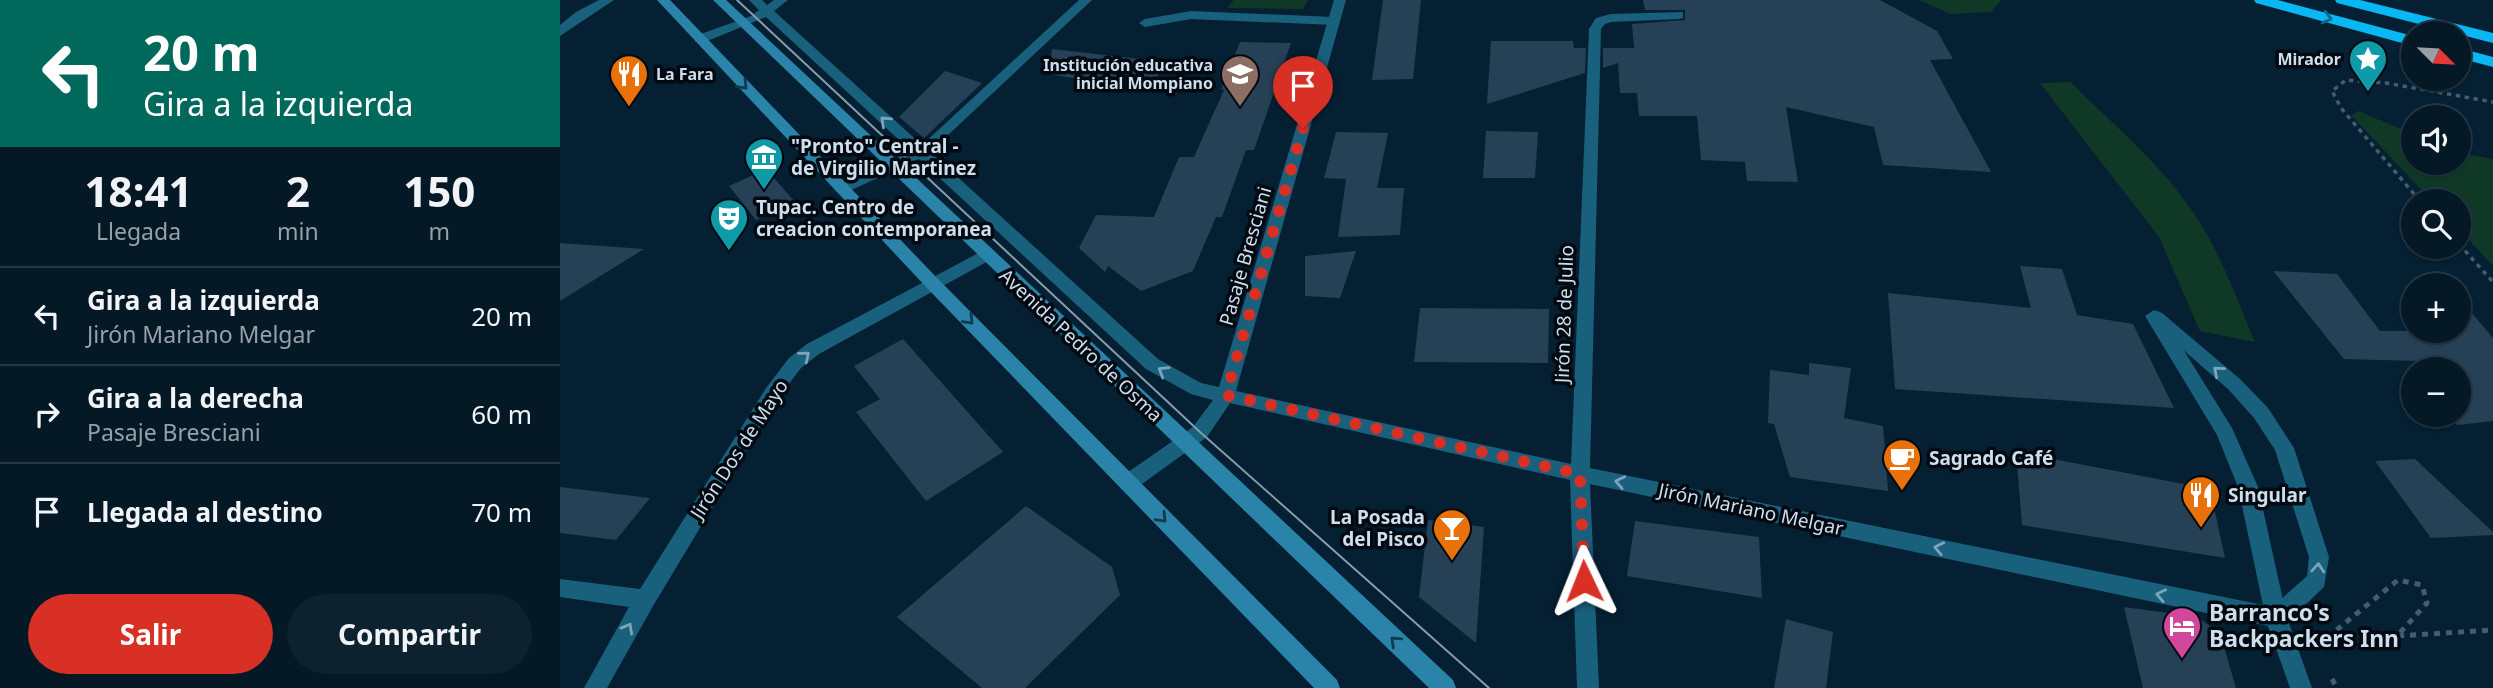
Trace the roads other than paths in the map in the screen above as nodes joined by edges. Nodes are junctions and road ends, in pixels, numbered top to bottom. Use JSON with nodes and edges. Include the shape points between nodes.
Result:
{"nodes":[{"id":1,"x":608,"y":0,"type":"edge"},
{"id":2,"x":663,"y":0,"type":"edge"},
{"id":3,"x":719,"y":0,"type":"edge"},
{"id":4,"x":755,"y":0,"type":"edge"},
{"id":5,"x":782,"y":0,"type":"edge"},
{"id":6,"x":1086,"y":0,"type":"edge"},
{"id":7,"x":1340,"y":0,"type":"edge"},
{"id":8,"x":2261,"y":0,"type":"edge"},
{"id":9,"x":2342,"y":0,"type":"edge"},
{"id":10,"x":767,"y":12,"type":"junction"},
{"id":11,"x":1679,"y":15,"type":"dead end"},
{"id":12,"x":1334,"y":22,"type":"junction"},
{"id":13,"x":744,"y":23,"type":"junction"},
{"id":14,"x":1144,"y":23,"type":"dead end"},
{"id":15,"x":560,"y":32,"type":"edge"},
{"id":16,"x":2401,"y":38,"type":"edge"},
{"id":17,"x":2493,"y":38,"type":"edge"},
{"id":18,"x":700,"y":39,"type":"junction"},
{"id":19,"x":2471,"y":56,"type":"edge"},
{"id":20,"x":2493,"y":62,"type":"edge"},
{"id":21,"x":920,"y":153,"type":"junction"},
{"id":22,"x":893,"y":166,"type":"junction"},
{"id":23,"x":842,"y":189,"type":"junction"},
{"id":24,"x":986,"y":255,"type":"junction"},
{"id":25,"x":933,"y":284,"type":"junction"},
{"id":26,"x":1226,"y":395,"type":"junction"},
{"id":27,"x":1186,"y":444,"type":"junction"},
{"id":28,"x":1580,"y":474,"type":"junction"},
{"id":29,"x":1128,"y":483,"type":"junction"},
{"id":30,"x":560,"y":588,"type":"edge"},
{"id":31,"x":645,"y":599,"type":"junction"},
{"id":32,"x":2276,"y":618,"type":"junction"},
{"id":33,"x":595,"y":688,"type":"edge"},
{"id":34,"x":1329,"y":688,"type":"edge"},
{"id":35,"x":1444,"y":688,"type":"edge"},
{"id":36,"x":1588,"y":688,"type":"edge"},
{"id":37,"x":2301,"y":688,"type":"edge"}],
"edges":[{"from":1,"to":15,"type":"street"},
{"from":2,"to":18,"type":"main road"},
{"from":3,"to":13,"type":"main road","name":"Avenida Pedro de Osma"},
{"from":4,"to":10,"type":"street","name":"Avenida Pedro de Osma"},
{"from":5,"to":10,"type":"street"},
{"from":6,"to":21,"type":"street"},
{"from":7,"to":12,"type":"street","name":"Pasaje Bresciani"},
{"from":8,"to":16,"type":"highway","one_way":true},
{"from":9,"to":17,"type":"highway"},
{"from":10,"to":13,"type":"street"},
{"from":21,"to":10,"type":"street","name":"Avenida Pedro de Osma","one_way":true},
{"from":11,"to":28,"type":"street","name":"Jirón 28 de Julio","via":[[1611,18],[1600,21],[1595,29]]},
{"from":12,"to":14,"type":"street","via":[[1191,15]]},
{"from":12,"to":26,"type":"street","name":"Pasaje Bresciani"},
{"from":13,"to":18,"type":"street"},
{"from":13,"to":22,"type":"main road","name":"Avenida Pedro de Osma"},
{"from":18,"to":23,"type":"main road","one_way":true},
{"from":19,"to":20,"type":"highway"},
{"from":21,"to":22,"type":"street"},
{"from":26,"to":21,"type":"street","name":"Avenida Pedro de Osma","one_way":true,"via":[[1197,389],[1152,364]]},
{"from":22,"to":23,"type":"street"},
{"from":22,"to":24,"type":"main road","name":"Avenida Pedro de Osma"},
{"from":23,"to":25,"type":"main road"},
{"from":24,"to":25,"type":"street","name":"Jirón Dos de Mayo"},
{"from":24,"to":27,"type":"main road","name":"Avenida Pedro de Osma"},
{"from":25,"to":29,"type":"main road","one_way":true},
{"from":31,"to":25,"type":"street","name":"Jirón Dos de Mayo","one_way":true,"via":[[795,363]]},
{"from":26,"to":27,"type":"street","name":"Pasaje Bresciani"},
{"from":26,"to":28,"type":"street","name":"Jirón Mariano Melgar"},
{"from":27,"to":29,"type":"street","name":"Pasaje Bresciani"},
{"from":35,"to":27,"type":"main road","name":"Avenida Pedro de Osma","one_way":true},
{"from":32,"to":28,"type":"street","name":"Jirón Mariano Melgar","one_way":true},
{"from":28,"to":36,"type":"street","name":"Jirón 28 de Julio"},
{"from":29,"to":34,"type":"main road","one_way":true},
{"from":30,"to":31,"type":"street"},
{"from":33,"to":31,"type":"street","name":"Jirón Dos de Mayo","one_way":true},
{"from":32,"to":32,"type":"street","one_way":true,"via":[[2317,580],[2319,557],[2284,448],[2234,384],[2154,316],[2225,433],[2243,476]]},
{"from":32,"to":37,"type":"street"}]}
